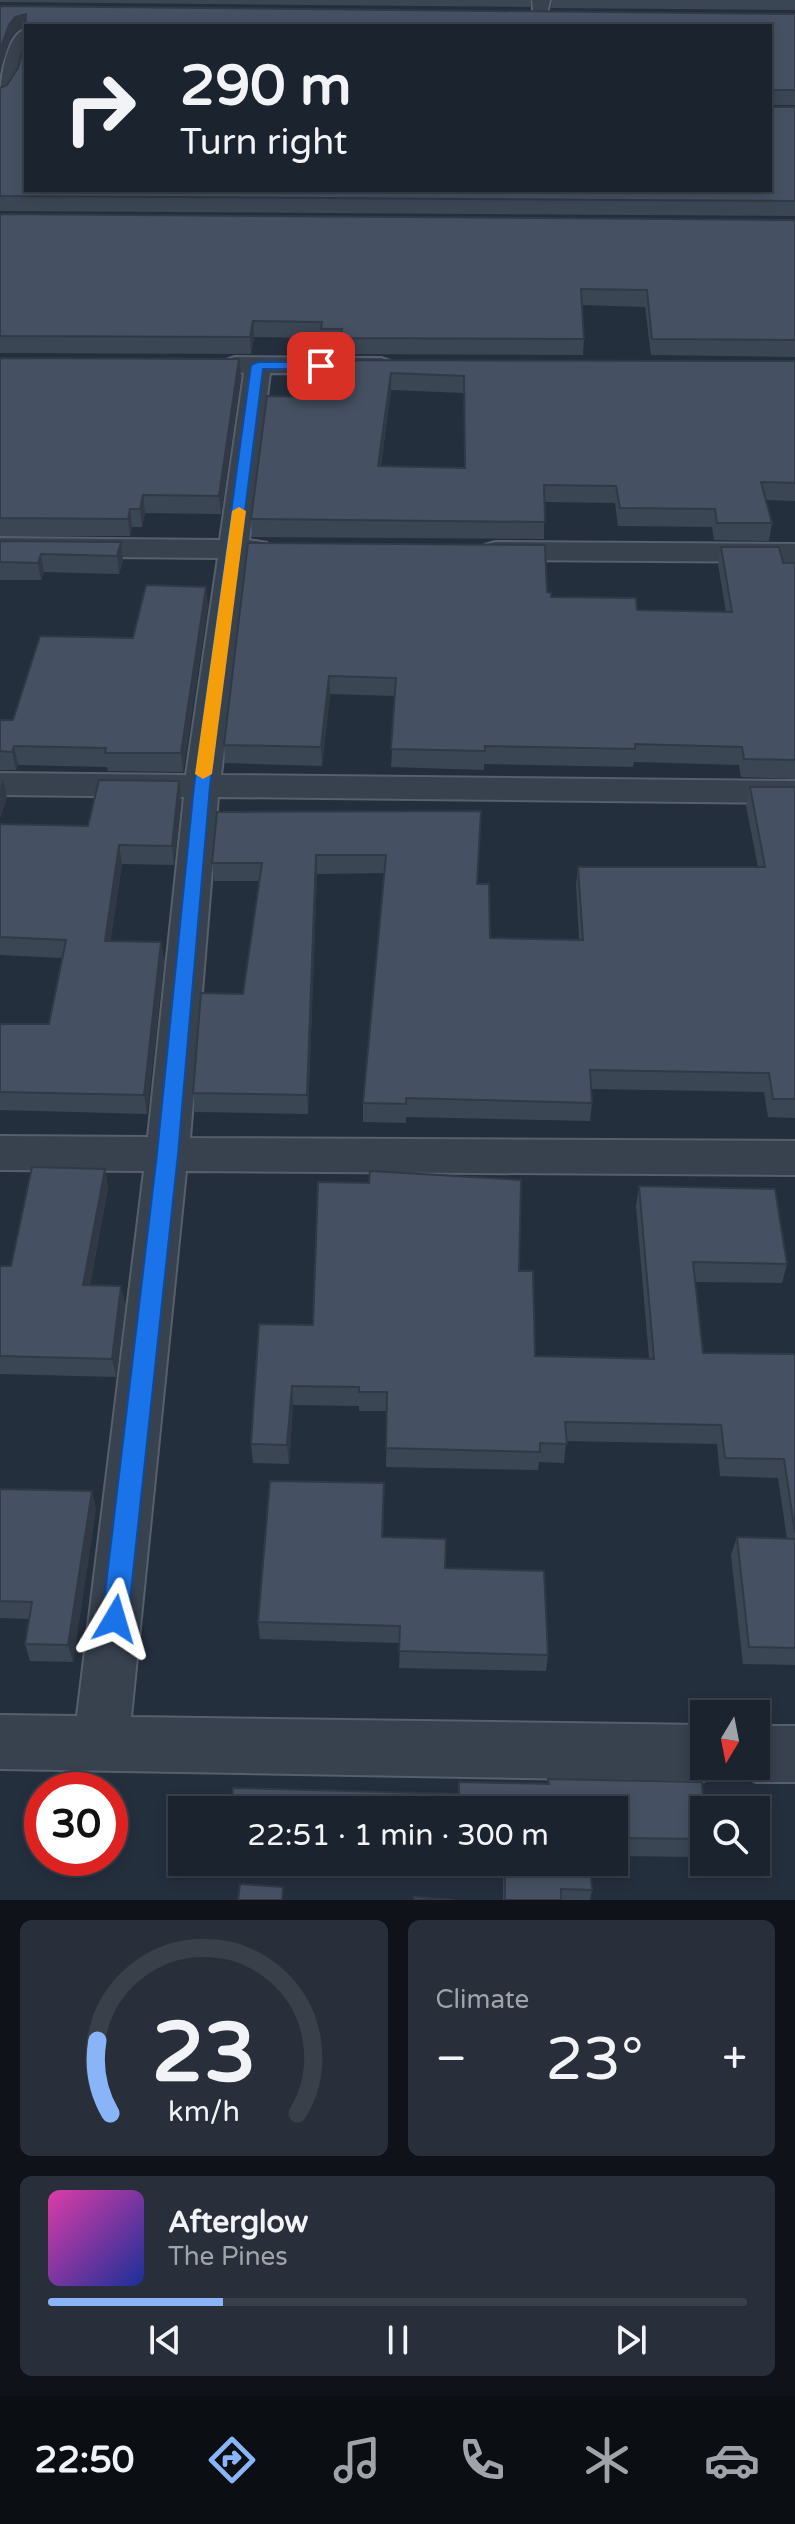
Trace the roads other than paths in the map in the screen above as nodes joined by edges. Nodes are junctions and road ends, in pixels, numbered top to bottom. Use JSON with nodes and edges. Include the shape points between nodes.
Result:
{"nodes":[{"id":1,"x":24,"y":44,"type":"edge"},
{"id":2,"x":4,"y":104,"type":"edge"},
{"id":3,"x":212,"y":365,"type":"edge"},
{"id":4,"x":258,"y":365,"type":"junction"},
{"id":5,"x":400,"y":366,"type":"edge"},
{"id":6,"x":0,"y":547,"type":"edge"},
{"id":7,"x":235,"y":549,"type":"junction"},
{"id":8,"x":281,"y":550,"type":"edge"},
{"id":9,"x":468,"y":551,"type":"edge"},
{"id":10,"x":795,"y":553,"type":"edge"},
{"id":11,"x":0,"y":784,"type":"edge"},
{"id":12,"x":202,"y":786,"type":"junction"},
{"id":13,"x":795,"y":792,"type":"edge"},
{"id":14,"x":0,"y":1153,"type":"edge"},
{"id":15,"x":167,"y":1154,"type":"junction"},
{"id":16,"x":795,"y":1158,"type":"edge"},
{"id":17,"x":0,"y":1742,"type":"edge"},
{"id":18,"x":101,"y":1743,"type":"junction"},
{"id":19,"x":690,"y":1753,"type":"edge"},
{"id":20,"x":770,"y":1754,"type":"edge"},
{"id":21,"x":795,"y":1754,"type":"edge"}],
"edges":[{"from":1,"to":2,"type":"street"},
{"from":3,"to":4,"type":"street"},
{"from":4,"to":5,"type":"street"},
{"from":4,"to":7,"type":"street"},
{"from":6,"to":7,"type":"street"},
{"from":7,"to":8,"type":"street"},
{"from":7,"to":12,"type":"street"},
{"from":9,"to":10,"type":"street"},
{"from":11,"to":12,"type":"street"},
{"from":12,"to":13,"type":"street"},
{"from":12,"to":15,"type":"street"},
{"from":14,"to":15,"type":"street"},
{"from":15,"to":16,"type":"street"},
{"from":15,"to":18,"type":"street"},
{"from":17,"to":18,"type":"street"},
{"from":18,"to":19,"type":"street"},
{"from":20,"to":21,"type":"street"}]}
